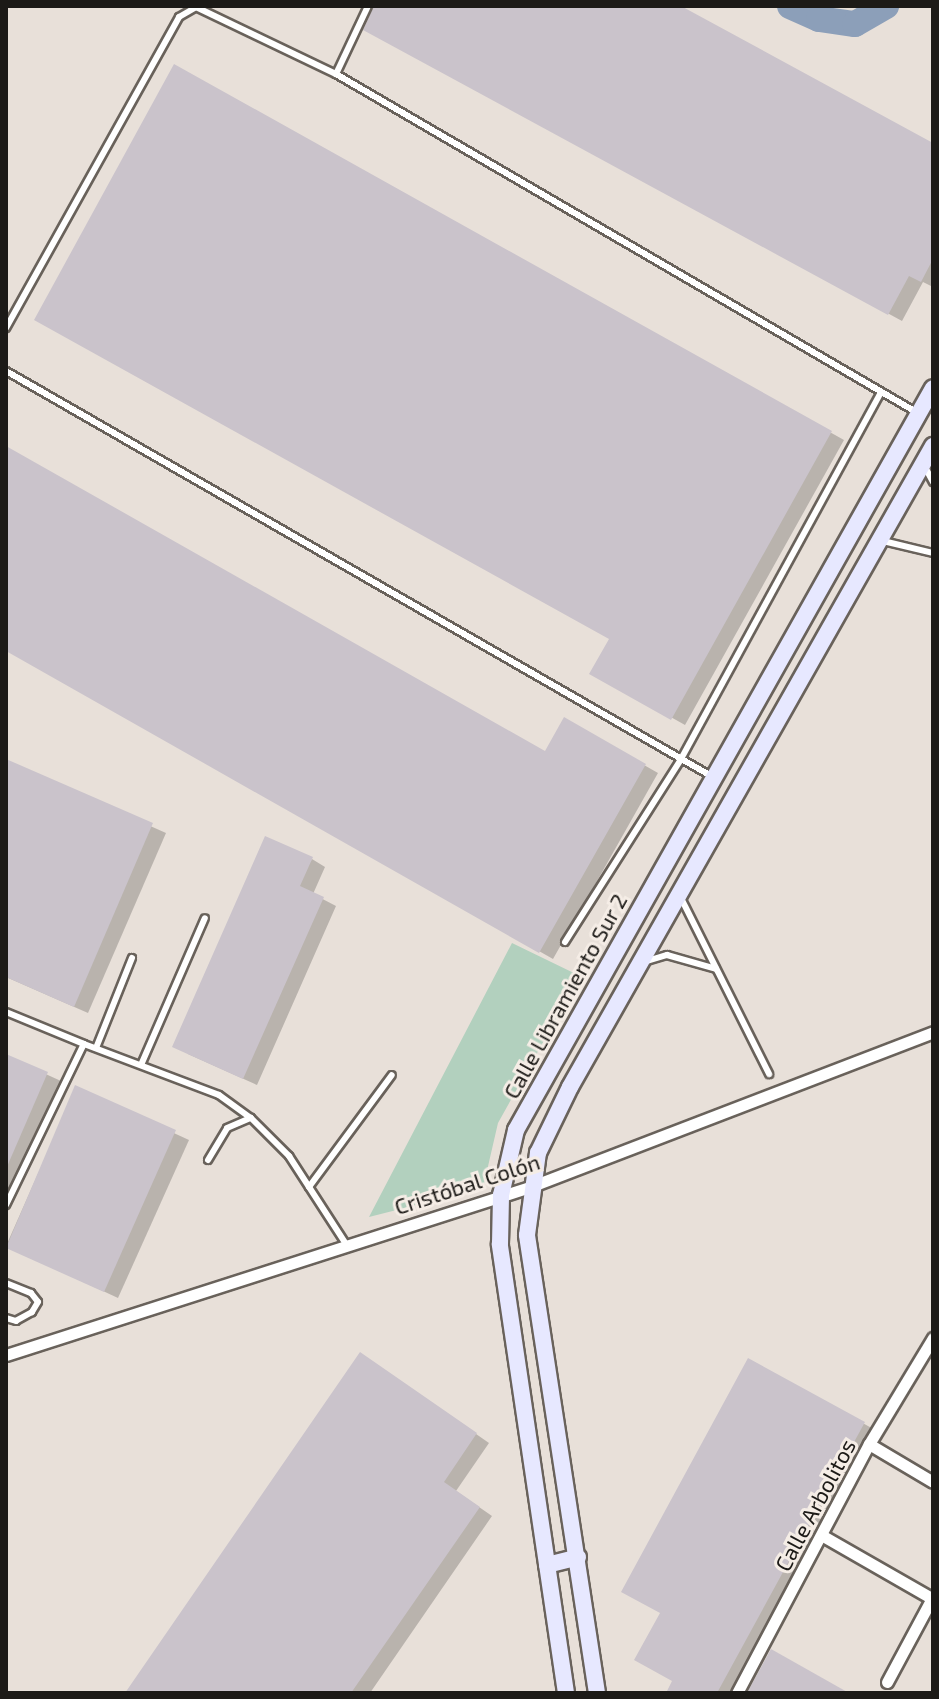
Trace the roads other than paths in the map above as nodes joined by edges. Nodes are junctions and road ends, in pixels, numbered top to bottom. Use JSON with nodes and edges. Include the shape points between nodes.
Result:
{"nodes":[{"id":1,"x":368,"y":6,"type":"edge"},
{"id":2,"x":336,"y":74,"type":"junction"},
{"id":3,"x":6,"y":328,"type":"edge"},
{"id":4,"x":6,"y":371,"type":"edge"},
{"id":5,"x":933,"y":388,"type":"edge"},
{"id":6,"x":881,"y":392,"type":"junction"},
{"id":7,"x":926,"y":417,"type":"edge"},
{"id":8,"x":933,"y":446,"type":"edge"},
{"id":9,"x":899,"y":449,"type":"junction"},
{"id":10,"x":923,"y":464,"type":"junction"},
{"id":11,"x":933,"y":482,"type":"edge"},
{"id":12,"x":879,"y":541,"type":"junction"},
{"id":13,"x":933,"y":553,"type":"edge"},
{"id":14,"x":681,"y":759,"type":"junction"},
{"id":15,"x":713,"y":777,"type":"junction"},
{"id":16,"x":738,"y":791,"type":"junction"},
{"id":17,"x":679,"y":894,"type":"junction"},
{"id":18,"x":205,"y":918,"type":"dead end"},
{"id":19,"x":565,"y":942,"type":"dead end"},
{"id":20,"x":132,"y":958,"type":"dead end"},
{"id":21,"x":641,"y":962,"type":"junction"},
{"id":22,"x":716,"y":969,"type":"junction"},
{"id":23,"x":589,"y":997,"type":"junction"},
{"id":24,"x":613,"y":1010,"type":"junction"},
{"id":25,"x":6,"y":1012,"type":"edge"},
{"id":26,"x":933,"y":1032,"type":"edge"},
{"id":27,"x":84,"y":1044,"type":"junction"},
{"id":28,"x":96,"y":1048,"type":"junction"},
{"id":29,"x":141,"y":1065,"type":"junction"},
{"id":30,"x":769,"y":1074,"type":"dead end"},
{"id":31,"x":392,"y":1075,"type":"dead end"},
{"id":32,"x":251,"y":1118,"type":"junction"},
{"id":33,"x":208,"y":1160,"type":"dead end"},
{"id":34,"x":309,"y":1187,"type":"junction"},
{"id":35,"x":530,"y":1187,"type":"junction"},
{"id":36,"x":501,"y":1195,"type":"junction"},
{"id":37,"x":6,"y":1205,"type":"edge"},
{"id":38,"x":346,"y":1244,"type":"junction"},
{"id":39,"x":6,"y":1283,"type":"edge"},
{"id":40,"x":6,"y":1318,"type":"edge"},
{"id":41,"x":933,"y":1338,"type":"edge"},
{"id":42,"x":6,"y":1355,"type":"edge"},
{"id":43,"x":869,"y":1444,"type":"junction"},
{"id":44,"x":933,"y":1482,"type":"edge"},
{"id":45,"x":823,"y":1536,"type":"junction"},
{"id":46,"x":578,"y":1557,"type":"junction"},
{"id":47,"x":547,"y":1565,"type":"junction"},
{"id":48,"x":932,"y":1599,"type":"edge"},
{"id":49,"x":887,"y":1682,"type":"dead end"},
{"id":50,"x":566,"y":1693,"type":"edge"},
{"id":51,"x":597,"y":1693,"type":"edge"},
{"id":52,"x":737,"y":1693,"type":"edge"}],
"edges":[{"from":1,"to":2,"type":"lane"},
{"from":2,"to":3,"type":"lane","via":[[206,10],[186,10]]},
{"from":2,"to":6,"type":"lane"},
{"from":4,"to":14,"type":"lane"},
{"from":5,"to":7,"type":"main road","name":"Calle Libramiento Sur 2"},
{"from":6,"to":7,"type":"lane"},
{"from":6,"to":14,"type":"lane"},
{"from":7,"to":9,"type":"main road","name":"Calle Libramiento Sur 2"},
{"from":8,"to":10,"type":"main road"},
{"from":9,"to":10,"type":"main road"},
{"from":9,"to":15,"type":"main road","name":"Calle Libramiento Sur 2"},
{"from":10,"to":11,"type":"lane"},
{"from":10,"to":12,"type":"main road"},
{"from":12,"to":13,"type":"lane","via":[[904,542]]},
{"from":12,"to":16,"type":"main road"},
{"from":14,"to":15,"type":"lane"},
{"from":14,"to":19,"type":"lane"},
{"from":15,"to":16,"type":"main road"},
{"from":15,"to":23,"type":"main road","name":"Calle Libramiento Sur 2"},
{"from":16,"to":17,"type":"main road"},
{"from":17,"to":21,"type":"main road"},
{"from":17,"to":22,"type":"lane"},
{"from":18,"to":29,"type":"lane"},
{"from":20,"to":28,"type":"lane"},
{"from":21,"to":22,"type":"lane","via":[[667,955]]},
{"from":21,"to":24,"type":"main road"},
{"from":22,"to":30,"type":"lane"},
{"from":23,"to":24,"type":"main road"},
{"from":23,"to":36,"type":"main road","name":"Calle Libramiento Sur 2","via":[[526,1108]]},
{"from":24,"to":35,"type":"main road","via":[[554,1117]]},
{"from":25,"to":27,"type":"lane"},
{"from":26,"to":35,"type":"street","name":"Cristóbal Colón"},
{"from":27,"to":28,"type":"lane"},
{"from":27,"to":37,"type":"lane"},
{"from":28,"to":29,"type":"lane"},
{"from":29,"to":32,"type":"lane","via":[[219,1095]]},
{"from":31,"to":34,"type":"lane"},
{"from":32,"to":33,"type":"lane","via":[[227,1128]]},
{"from":32,"to":34,"type":"lane","via":[[289,1156]]},
{"from":34,"to":38,"type":"lane"},
{"from":35,"to":36,"type":"street","name":"Cristóbal Colón"},
{"from":35,"to":46,"type":"main road","via":[[527,1235]]},
{"from":36,"to":38,"type":"street","name":"Cristóbal Colón"},
{"from":36,"to":47,"type":"main road","name":"Calle Libramiento Sur 2","via":[[500,1244]]},
{"from":38,"to":42,"type":"street","name":"Cristóbal Colón"},
{"from":39,"to":40,"type":"lane","via":[[31,1293],[38,1302],[16,1321]]},
{"from":41,"to":43,"type":"street","name":"Calle Arbolitos"},
{"from":43,"to":44,"type":"street"},
{"from":43,"to":45,"type":"street","name":"Calle Arbolitos"},
{"from":45,"to":48,"type":"street"},
{"from":45,"to":52,"type":"street","name":"Calle Arbolitos"},
{"from":46,"to":47,"type":"main road"},
{"from":46,"to":51,"type":"main road"},
{"from":47,"to":50,"type":"main road","name":"Calle Libramiento Sur 2"},
{"from":48,"to":49,"type":"street"}]}
